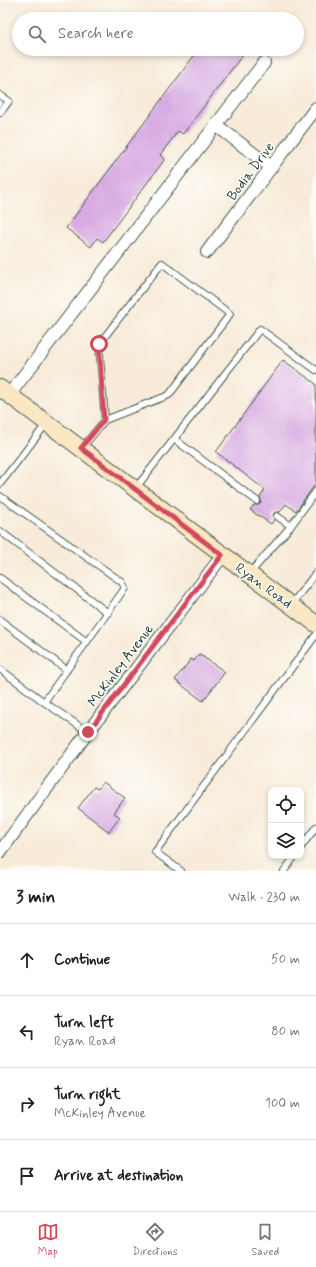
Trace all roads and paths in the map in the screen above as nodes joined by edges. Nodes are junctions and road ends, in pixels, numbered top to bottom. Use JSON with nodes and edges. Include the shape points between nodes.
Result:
{"nodes":[{"id":1,"x":264,"y":63,"type":"dead end"},
{"id":2,"x":0,"y":95,"type":"edge"},
{"id":3,"x":316,"y":108,"type":"edge"},
{"id":4,"x":0,"y":113,"type":"edge"},
{"id":5,"x":216,"y":125,"type":"junction"},
{"id":6,"x":271,"y":167,"type":"junction"},
{"id":7,"x":207,"y":252,"type":"dead end"},
{"id":8,"x":316,"y":370,"type":"edge"},
{"id":9,"x":4,"y":391,"type":"edge"},
{"id":10,"x":104,"y":420,"type":"junction"},
{"id":11,"x":47,"y":423,"type":"junction"},
{"id":12,"x":174,"y":439,"type":"junction"},
{"id":13,"x":81,"y":448,"type":"junction"},
{"id":14,"x":0,"y":484,"type":"edge"},
{"id":15,"x":135,"y":489,"type":"junction"},
{"id":16,"x":316,"y":491,"type":"edge"},
{"id":17,"x":0,"y":496,"type":"edge"},
{"id":18,"x":257,"y":501,"type":"dead end"},
{"id":19,"x":277,"y":516,"type":"dead end"},
{"id":20,"x":291,"y":526,"type":"junction"},
{"id":21,"x":0,"y":531,"type":"edge"},
{"id":22,"x":222,"y":555,"type":"junction"},
{"id":23,"x":316,"y":572,"type":"edge"},
{"id":24,"x":249,"y":574,"type":"junction"},
{"id":25,"x":0,"y":578,"type":"edge"},
{"id":26,"x":291,"y":605,"type":"junction"},
{"id":27,"x":108,"y":613,"type":"junction"},
{"id":28,"x":0,"y":620,"type":"edge"},
{"id":29,"x":316,"y":624,"type":"edge"},
{"id":30,"x":316,"y":635,"type":"edge"},
{"id":31,"x":87,"y":642,"type":"junction"},
{"id":32,"x":0,"y":669,"type":"edge"},
{"id":33,"x":67,"y":670,"type":"junction"},
{"id":34,"x":44,"y":702,"type":"junction"},
{"id":35,"x":88,"y":732,"type":"junction"},
{"id":36,"x":316,"y":827,"type":"edge"},
{"id":37,"x":304,"y":843,"type":"edge"},
{"id":38,"x":0,"y":852,"type":"edge"},
{"id":39,"x":293,"y":859,"type":"edge"},
{"id":40,"x":181,"y":871,"type":"edge"},
{"id":41,"x":284,"y":871,"type":"edge"}],
"edges":[{"from":1,"to":5,"type":"street"},
{"from":2,"to":4,"type":"lane","via":[[9,101]]},
{"from":3,"to":6,"type":"street","name":"Bodia Drive"},
{"from":5,"to":6,"type":"street"},
{"from":5,"to":9,"type":"street"},
{"from":6,"to":7,"type":"street","name":"Bodia Drive"},
{"from":8,"to":12,"type":"lane","via":[[260,329]]},
{"from":9,"to":11,"type":"main road","name":"Ryan Road"},
{"from":10,"to":10,"type":"lane","via":[[169,395],[230,314],[162,263],[99,344]]},
{"from":10,"to":13,"type":"lane"},
{"from":11,"to":13,"type":"main road","name":"Ryan Road"},
{"from":11,"to":14,"type":"lane"},
{"from":12,"to":15,"type":"lane"},
{"from":12,"to":18,"type":"lane"},
{"from":13,"to":15,"type":"main road","name":"Ryan Road"},
{"from":15,"to":22,"type":"main road","name":"Ryan Road"},
{"from":16,"to":20,"type":"lane"},
{"from":17,"to":27,"type":"lane","via":[[122,582],[126,588]]},
{"from":19,"to":20,"type":"lane"},
{"from":20,"to":24,"type":"lane"},
{"from":21,"to":27,"type":"lane"},
{"from":22,"to":24,"type":"main road","name":"Ryan Road"},
{"from":22,"to":35,"type":"street","name":"McKinley Avenue"},
{"from":23,"to":26,"type":"lane"},
{"from":24,"to":26,"type":"main road","name":"Ryan Road"},
{"from":25,"to":31,"type":"lane"},
{"from":26,"to":29,"type":"main road","name":"Ryan Road"},
{"from":27,"to":31,"type":"lane"},
{"from":28,"to":33,"type":"lane"},
{"from":30,"to":40,"type":"lane","via":[[155,852]]},
{"from":31,"to":33,"type":"lane"},
{"from":32,"to":34,"type":"lane"},
{"from":33,"to":34,"type":"lane"},
{"from":34,"to":35,"type":"lane"},
{"from":35,"to":38,"type":"street","name":"McKinley Avenue"},
{"from":36,"to":37,"type":"lane"},
{"from":39,"to":41,"type":"lane"}]}
